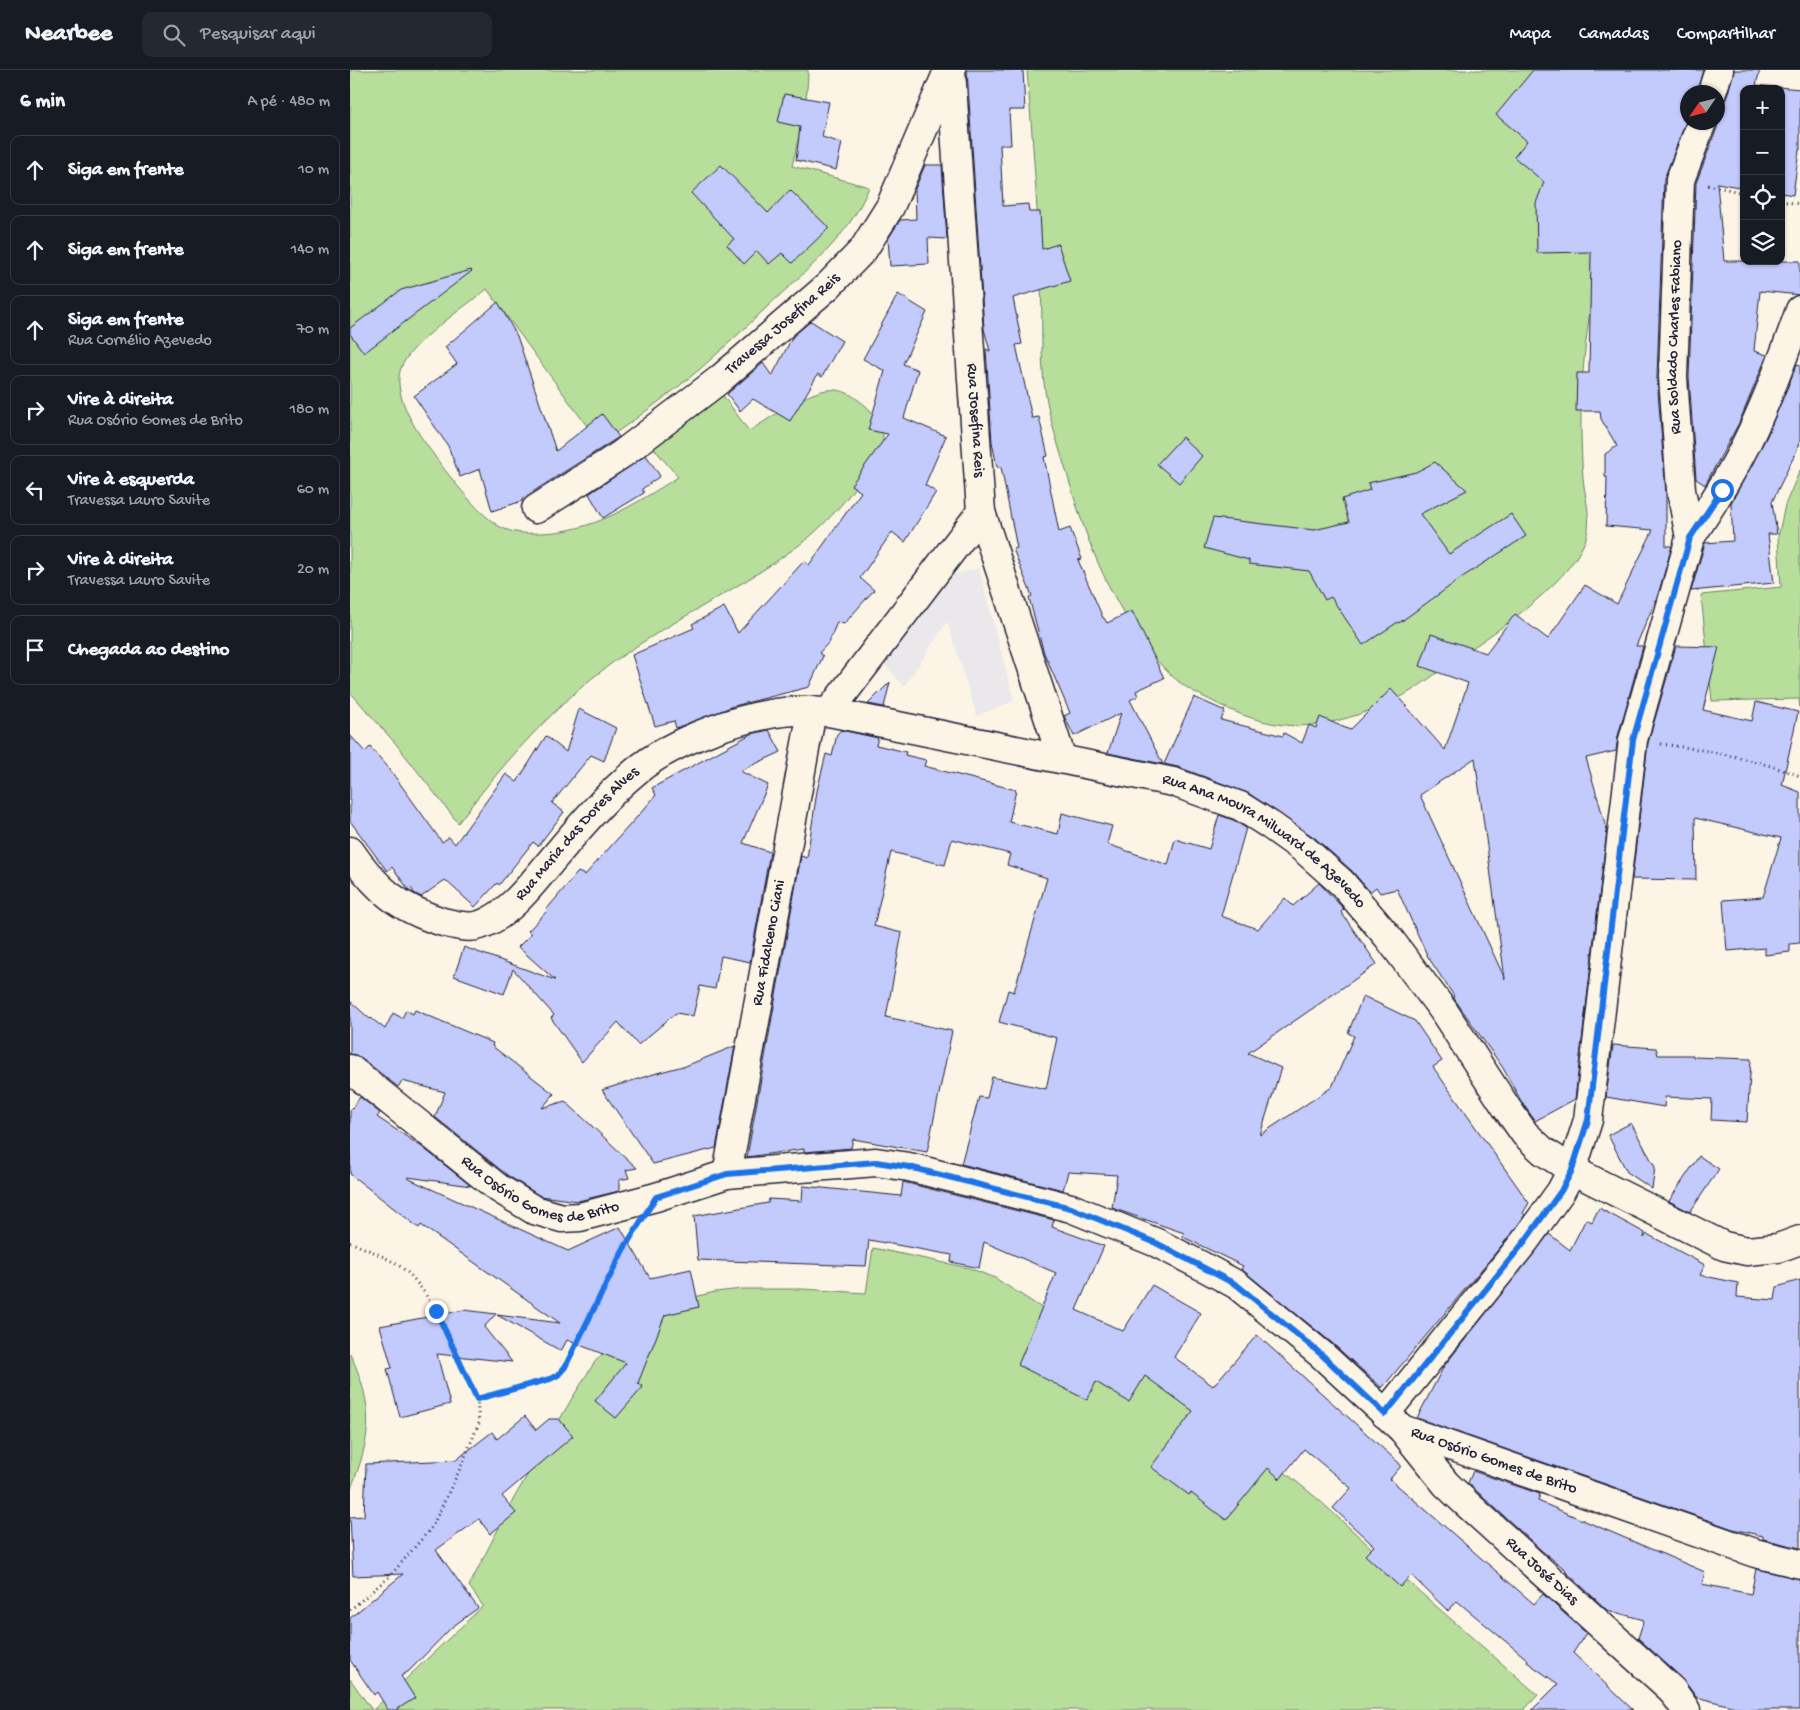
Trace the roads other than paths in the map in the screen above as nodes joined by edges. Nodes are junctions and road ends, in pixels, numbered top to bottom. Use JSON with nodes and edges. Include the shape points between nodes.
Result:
{"nodes":[{"id":1,"x":950,"y":70,"type":"edge"},
{"id":2,"x":1718,"y":70,"type":"edge"},
{"id":3,"x":1714,"y":85,"type":"edge"},
{"id":4,"x":1699,"y":130,"type":"edge"},
{"id":5,"x":1800,"y":310,"type":"edge"},
{"id":6,"x":536,"y":509,"type":"dead end"},
{"id":7,"x":981,"y":512,"type":"junction"},
{"id":8,"x":1690,"y":538,"type":"junction"},
{"id":9,"x":821,"y":712,"type":"junction"},
{"id":10,"x":1062,"y":759,"type":"junction"},
{"id":11,"x":350,"y":850,"type":"edge"},
{"id":12,"x":350,"y":1069,"type":"edge"},
{"id":13,"x":1572,"y":1170,"type":"junction"},
{"id":14,"x":727,"y":1174,"type":"junction"},
{"id":15,"x":1800,"y":1240,"type":"edge"},
{"id":16,"x":1394,"y":1422,"type":"junction"},
{"id":17,"x":1800,"y":1564,"type":"edge"},
{"id":18,"x":1686,"y":1710,"type":"edge"}],
"edges":[{"from":1,"to":6,"type":"street","name":"Travessa Josefina Reis","via":[[890,207],[862,250],[828,286],[719,380],[622,454]]},
{"from":1,"to":7,"type":"street","name":"Rua Josefina Reis"},
{"from":2,"to":3,"type":"street"},
{"from":4,"to":8,"type":"street","name":"Rua Soldado Charles Fabiano","via":[[1680,180],[1673,377],[1680,490]]},
{"from":5,"to":8,"type":"street","via":[[1779,369],[1746,444],[1722,490]]},
{"from":7,"to":9,"type":"street"},
{"from":7,"to":10,"type":"street","name":"Rua Josefina Reis"},
{"from":8,"to":13,"type":"street","name":"Rua Soldado Charles Fabiano","via":[[1633,740],[1588,1120]]},
{"from":9,"to":10,"type":"street","name":"Rua Ana Moura Milward de Azevedo"},
{"from":9,"to":11,"type":"street","name":"Rua Maria das Dores Alves","via":[[762,715],[718,728],[667,750],[636,771],[591,813],[520,896],[498,916],[479,926],[459,926],[424,916],[396,902],[376,885]]},
{"from":9,"to":14,"type":"street","name":"Rua Fidalceno Ciani"},
{"from":10,"to":13,"type":"street","name":"Rua Ana Moura Milward de Azevedo","via":[[1173,782],[1240,806],[1305,850],[1342,883],[1388,937],[1443,1010],[1525,1134],[1543,1151]]},
{"from":12,"to":14,"type":"street","name":"Rua Osório Gomes de Brito","via":[[498,1188],[534,1210],[562,1218],[580,1217],[656,1197]]},
{"from":13,"to":15,"type":"street","name":"Rua Ana Moura Milward de Azevedo","via":[[1724,1246],[1747,1251],[1778,1248]]},
{"from":13,"to":16,"type":"street","name":"Rua Soldado Charles Fabiano","via":[[1561,1191]]},
{"from":14,"to":16,"type":"street","name":"Rua Osório Gomes de Brito","via":[[876,1162],[909,1167],[1071,1208],[1156,1243],[1237,1285],[1322,1355]]},
{"from":16,"to":17,"type":"street","name":"Rua Osório Gomes de Brito","via":[[1755,1553]]},
{"from":16,"to":18,"type":"street","name":"Rua José Dias","via":[[1446,1484],[1672,1690]]}]}
